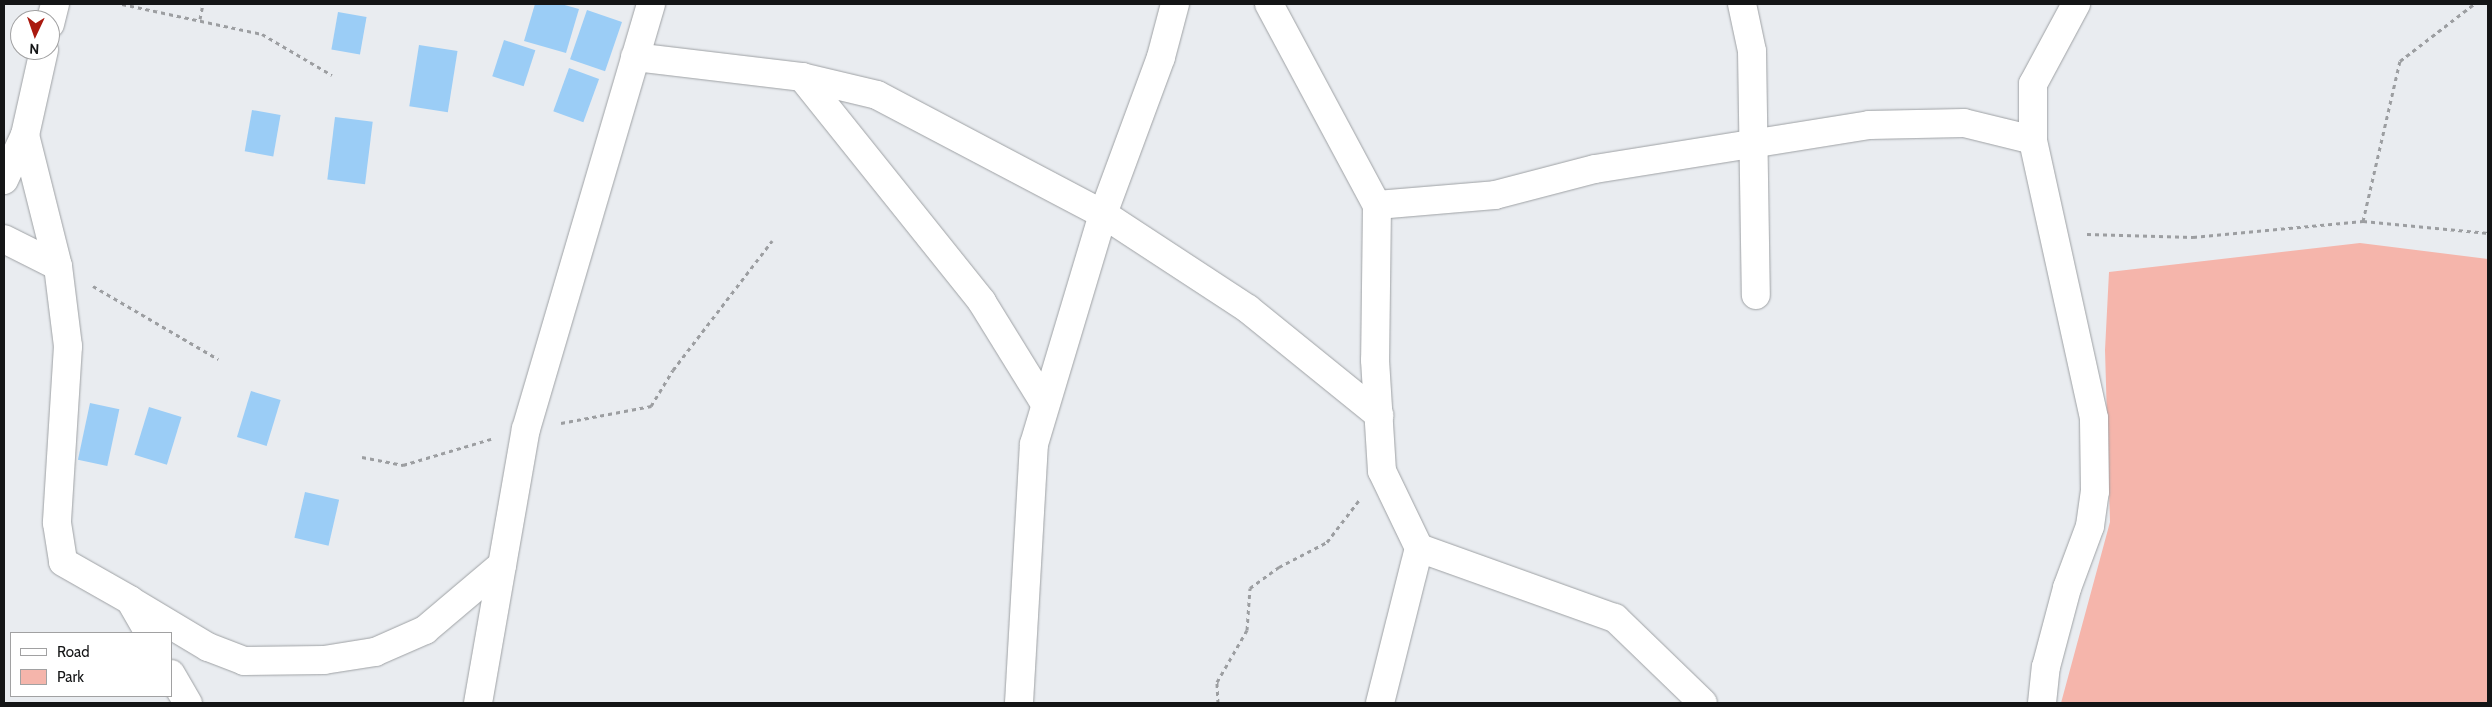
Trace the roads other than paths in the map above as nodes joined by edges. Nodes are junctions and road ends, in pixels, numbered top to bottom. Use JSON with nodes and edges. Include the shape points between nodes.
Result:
{"nodes":[{"id":1,"x":651,"y":4,"type":"edge"},
{"id":2,"x":1174,"y":4,"type":"edge"},
{"id":3,"x":1270,"y":4,"type":"edge"},
{"id":4,"x":1742,"y":4,"type":"edge"},
{"id":5,"x":2076,"y":4,"type":"edge"},
{"id":6,"x":635,"y":57,"type":"junction"},
{"id":7,"x":42,"y":60,"type":"edge"},
{"id":8,"x":802,"y":77,"type":"junction"},
{"id":9,"x":26,"y":135,"type":"junction"},
{"id":10,"x":2033,"y":140,"type":"junction"},
{"id":11,"x":1753,"y":142,"type":"junction"},
{"id":12,"x":4,"y":180,"type":"edge"},
{"id":13,"x":1377,"y":204,"type":"junction"},
{"id":14,"x":1103,"y":214,"type":"junction"},
{"id":15,"x":4,"y":239,"type":"edge"},
{"id":16,"x":58,"y":266,"type":"junction"},
{"id":17,"x":1756,"y":295,"type":"dead end"},
{"id":18,"x":1045,"y":404,"type":"junction"},
{"id":19,"x":1379,"y":415,"type":"junction"},
{"id":20,"x":1419,"y":548,"type":"junction"},
{"id":21,"x":502,"y":565,"type":"junction"},
{"id":22,"x":130,"y":600,"type":"junction"},
{"id":23,"x":147,"y":632,"type":"edge"},
{"id":24,"x":172,"y":676,"type":"edge"},
{"id":25,"x":188,"y":703,"type":"edge"},
{"id":26,"x":478,"y":703,"type":"edge"},
{"id":27,"x":1019,"y":703,"type":"edge"},
{"id":28,"x":1380,"y":703,"type":"edge"},
{"id":29,"x":1703,"y":703,"type":"edge"},
{"id":30,"x":2042,"y":703,"type":"edge"}],
"edges":[{"from":1,"to":6,"type":"street"},
{"from":2,"to":14,"type":"street","via":[[1161,57]]},
{"from":3,"to":13,"type":"street"},
{"from":4,"to":11,"type":"street","via":[[1752,51]]},
{"from":5,"to":10,"type":"street","via":[[2033,84]]},
{"from":6,"to":8,"type":"street"},
{"from":6,"to":21,"type":"street","via":[[526,429]]},
{"from":7,"to":9,"type":"street"},
{"from":8,"to":14,"type":"street","via":[[877,95]]},
{"from":8,"to":18,"type":"street","via":[[982,302]]},
{"from":9,"to":12,"type":"street"},
{"from":9,"to":16,"type":"street"},
{"from":10,"to":11,"type":"street","via":[[1964,123],[1869,125]]},
{"from":10,"to":30,"type":"street","via":[[2094,418],[2095,492],[2090,526],[2067,588],[2046,667]]},
{"from":11,"to":13,"type":"street","via":[[1595,169],[1495,195]]},
{"from":11,"to":17,"type":"street"},
{"from":13,"to":19,"type":"street","via":[[1375,360]]},
{"from":14,"to":18,"type":"street"},
{"from":14,"to":19,"type":"street","via":[[1248,308]]},
{"from":15,"to":16,"type":"street"},
{"from":16,"to":22,"type":"street","via":[[68,346],[56,523],[63,562]]},
{"from":18,"to":27,"type":"street","via":[[1034,444]]},
{"from":19,"to":20,"type":"street","via":[[1382,471]]},
{"from":20,"to":28,"type":"street"},
{"from":20,"to":29,"type":"street","via":[[1615,618]]},
{"from":21,"to":22,"type":"street","via":[[425,630],[375,652],[324,660],[244,661],[208,647]]},
{"from":21,"to":26,"type":"street"},
{"from":22,"to":23,"type":"street"},
{"from":24,"to":25,"type":"street"}]}
